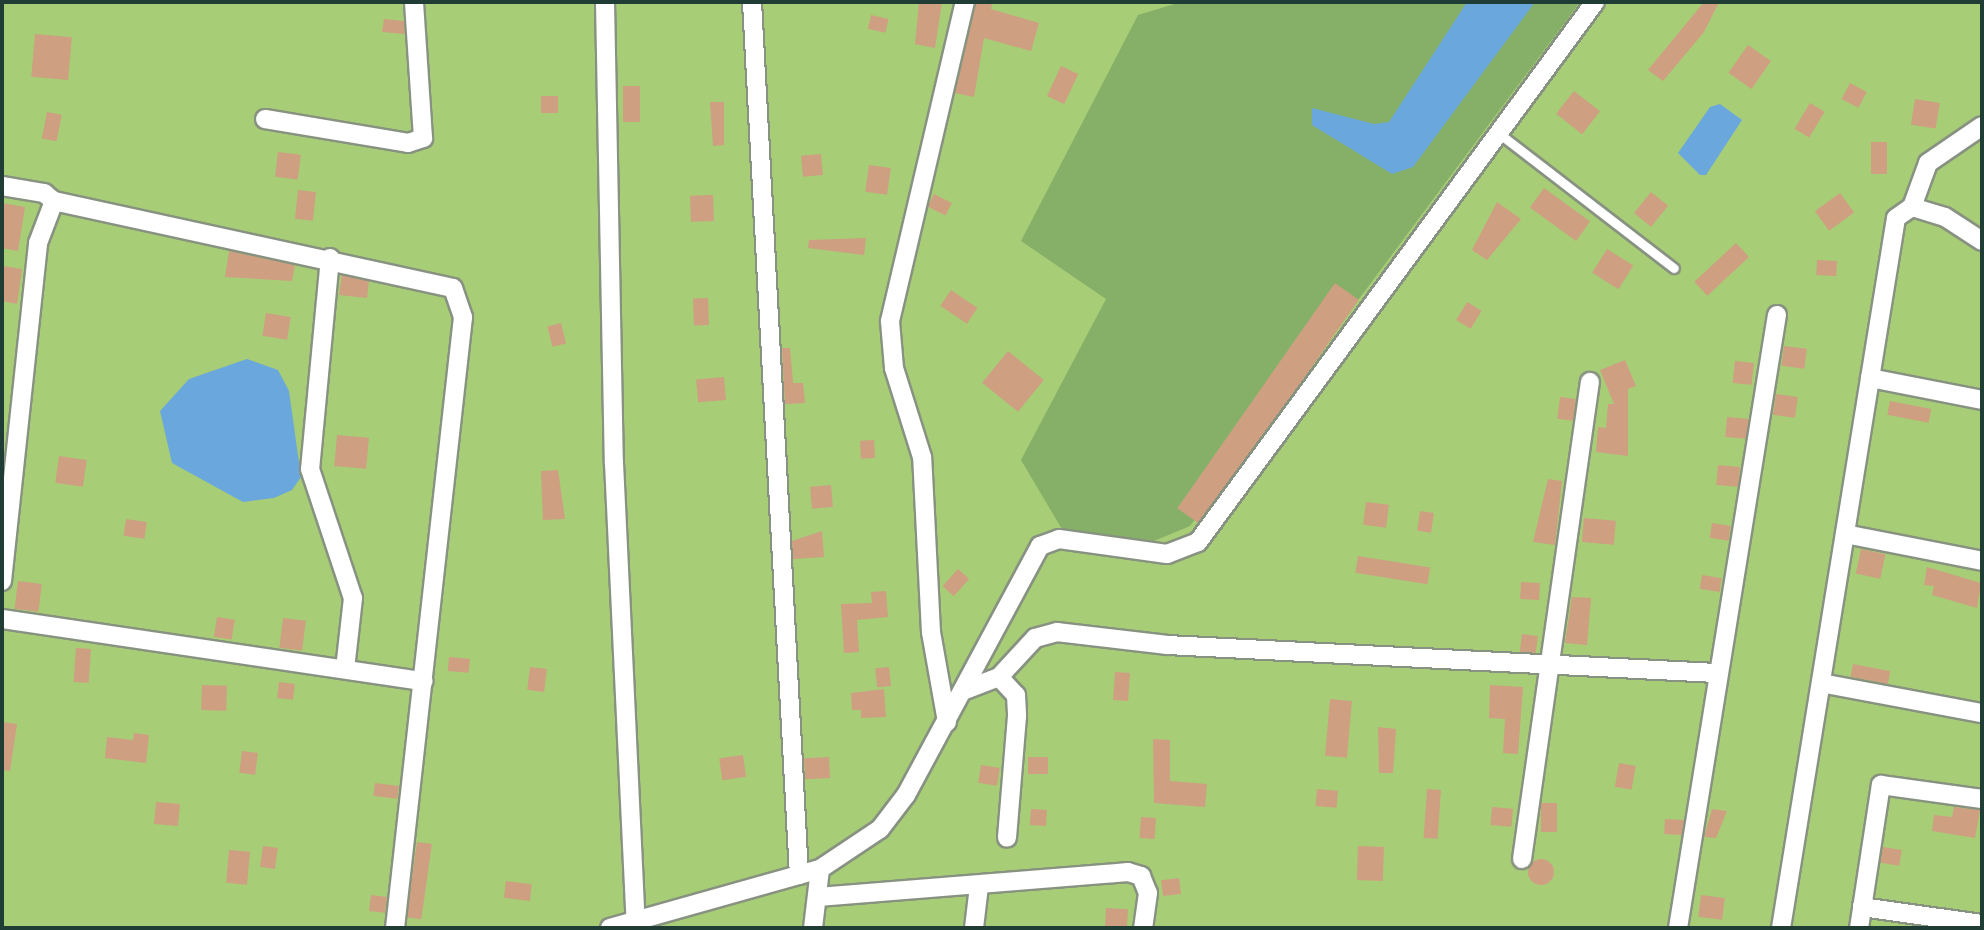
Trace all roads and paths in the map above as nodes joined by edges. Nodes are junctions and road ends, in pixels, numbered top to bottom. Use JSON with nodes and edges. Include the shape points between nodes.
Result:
{"nodes":[{"id":1,"x":414,"y":2,"type":"edge"},
{"id":2,"x":606,"y":2,"type":"edge"},
{"id":3,"x":752,"y":2,"type":"edge"},
{"id":4,"x":965,"y":2,"type":"edge"},
{"id":5,"x":1595,"y":2,"type":"edge"},
{"id":6,"x":265,"y":119,"type":"dead end"},
{"id":7,"x":1982,"y":126,"type":"edge"},
{"id":8,"x":1501,"y":135,"type":"junction"},
{"id":9,"x":2,"y":186,"type":"edge"},
{"id":10,"x":54,"y":201,"type":"junction"},
{"id":11,"x":1912,"y":207,"type":"junction"},
{"id":12,"x":1982,"y":241,"type":"edge"},
{"id":13,"x":330,"y":258,"type":"junction"},
{"id":14,"x":1674,"y":268,"type":"dead end"},
{"id":15,"x":1777,"y":315,"type":"dead end"},
{"id":16,"x":1870,"y":378,"type":"junction"},
{"id":17,"x":1590,"y":382,"type":"dead end"},
{"id":18,"x":1982,"y":400,"type":"edge"},
{"id":19,"x":1845,"y":534,"type":"junction"},
{"id":20,"x":1982,"y":561,"type":"edge"},
{"id":21,"x":2,"y":582,"type":"edge"},
{"id":22,"x":2,"y":619,"type":"edge"},
{"id":23,"x":1551,"y":664,"type":"junction"},
{"id":24,"x":345,"y":669,"type":"junction"},
{"id":25,"x":1715,"y":673,"type":"junction"},
{"id":26,"x":999,"y":677,"type":"junction"},
{"id":27,"x":423,"y":681,"type":"junction"},
{"id":28,"x":1821,"y":683,"type":"junction"},
{"id":29,"x":965,"y":690,"type":"junction"},
{"id":30,"x":1982,"y":712,"type":"edge"},
{"id":31,"x":947,"y":722,"type":"junction"},
{"id":32,"x":1982,"y":799,"type":"edge"},
{"id":33,"x":1007,"y":838,"type":"dead end"},
{"id":34,"x":1522,"y":859,"type":"dead end"},
{"id":35,"x":820,"y":869,"type":"junction"},
{"id":36,"x":799,"y":874,"type":"junction"},
{"id":37,"x":979,"y":886,"type":"junction"},
{"id":38,"x":818,"y":897,"type":"junction"},
{"id":39,"x":1862,"y":907,"type":"junction"},
{"id":40,"x":1982,"y":924,"type":"edge"},
{"id":41,"x":636,"y":925,"type":"edge"},
{"id":42,"x":395,"y":928,"type":"edge"},
{"id":43,"x":610,"y":928,"type":"edge"},
{"id":44,"x":813,"y":928,"type":"edge"},
{"id":45,"x":974,"y":928,"type":"edge"},
{"id":46,"x":1143,"y":928,"type":"edge"},
{"id":47,"x":1678,"y":928,"type":"edge"},
{"id":48,"x":1781,"y":928,"type":"edge"},
{"id":49,"x":1859,"y":928,"type":"edge"}],
"edges":[{"from":1,"to":6,"type":"street","via":[[423,138],[408,144]]},
{"from":2,"to":41,"type":"street","via":[[614,463]]},
{"from":3,"to":36,"type":"street"},
{"from":4,"to":31,"type":"street","via":[[890,321],[894,368],[922,457],[931,632]]},
{"from":5,"to":8,"type":"street"},
{"from":7,"to":11,"type":"street","via":[[1928,163]]},
{"from":8,"to":14,"type":"lane"},
{"from":8,"to":29,"type":"street","via":[[1198,542],[1167,554],[1059,539],[1040,546]]},
{"from":9,"to":10,"type":"street","via":[[44,193]]},
{"from":10,"to":13,"type":"street"},
{"from":10,"to":21,"type":"street","via":[[38,243]]},
{"from":11,"to":12,"type":"street","via":[[1945,217]]},
{"from":11,"to":16,"type":"street","via":[[1896,218]]},
{"from":13,"to":24,"type":"street","via":[[310,469],[353,598]]},
{"from":13,"to":27,"type":"street","via":[[441,282],[453,288],[461,304]]},
{"from":15,"to":25,"type":"street"},
{"from":16,"to":18,"type":"street"},
{"from":16,"to":19,"type":"street"},
{"from":17,"to":23,"type":"street"},
{"from":19,"to":20,"type":"street"},
{"from":19,"to":28,"type":"street"},
{"from":22,"to":24,"type":"street"},
{"from":23,"to":25,"type":"street"},
{"from":23,"to":26,"type":"street","via":[[1167,645],[1057,632],[1035,638]]},
{"from":23,"to":34,"type":"street"},
{"from":24,"to":27,"type":"street"},
{"from":25,"to":47,"type":"street"},
{"from":26,"to":29,"type":"street"},
{"from":26,"to":33,"type":"street","via":[[1016,695]]},
{"from":27,"to":42,"type":"street"},
{"from":28,"to":30,"type":"street"},
{"from":28,"to":48,"type":"street"},
{"from":29,"to":31,"type":"street"},
{"from":31,"to":35,"type":"street","via":[[880,830]]},
{"from":32,"to":39,"type":"street","via":[[1881,785]]},
{"from":35,"to":36,"type":"street"},
{"from":35,"to":38,"type":"street"},
{"from":36,"to":41,"type":"street"},
{"from":37,"to":38,"type":"street"},
{"from":37,"to":45,"type":"street"},
{"from":37,"to":46,"type":"street","via":[[1128,872],[1141,876],[1148,893]]},
{"from":38,"to":44,"type":"street"},
{"from":39,"to":40,"type":"street"},
{"from":39,"to":49,"type":"street"},
{"from":41,"to":43,"type":"street"}]}
